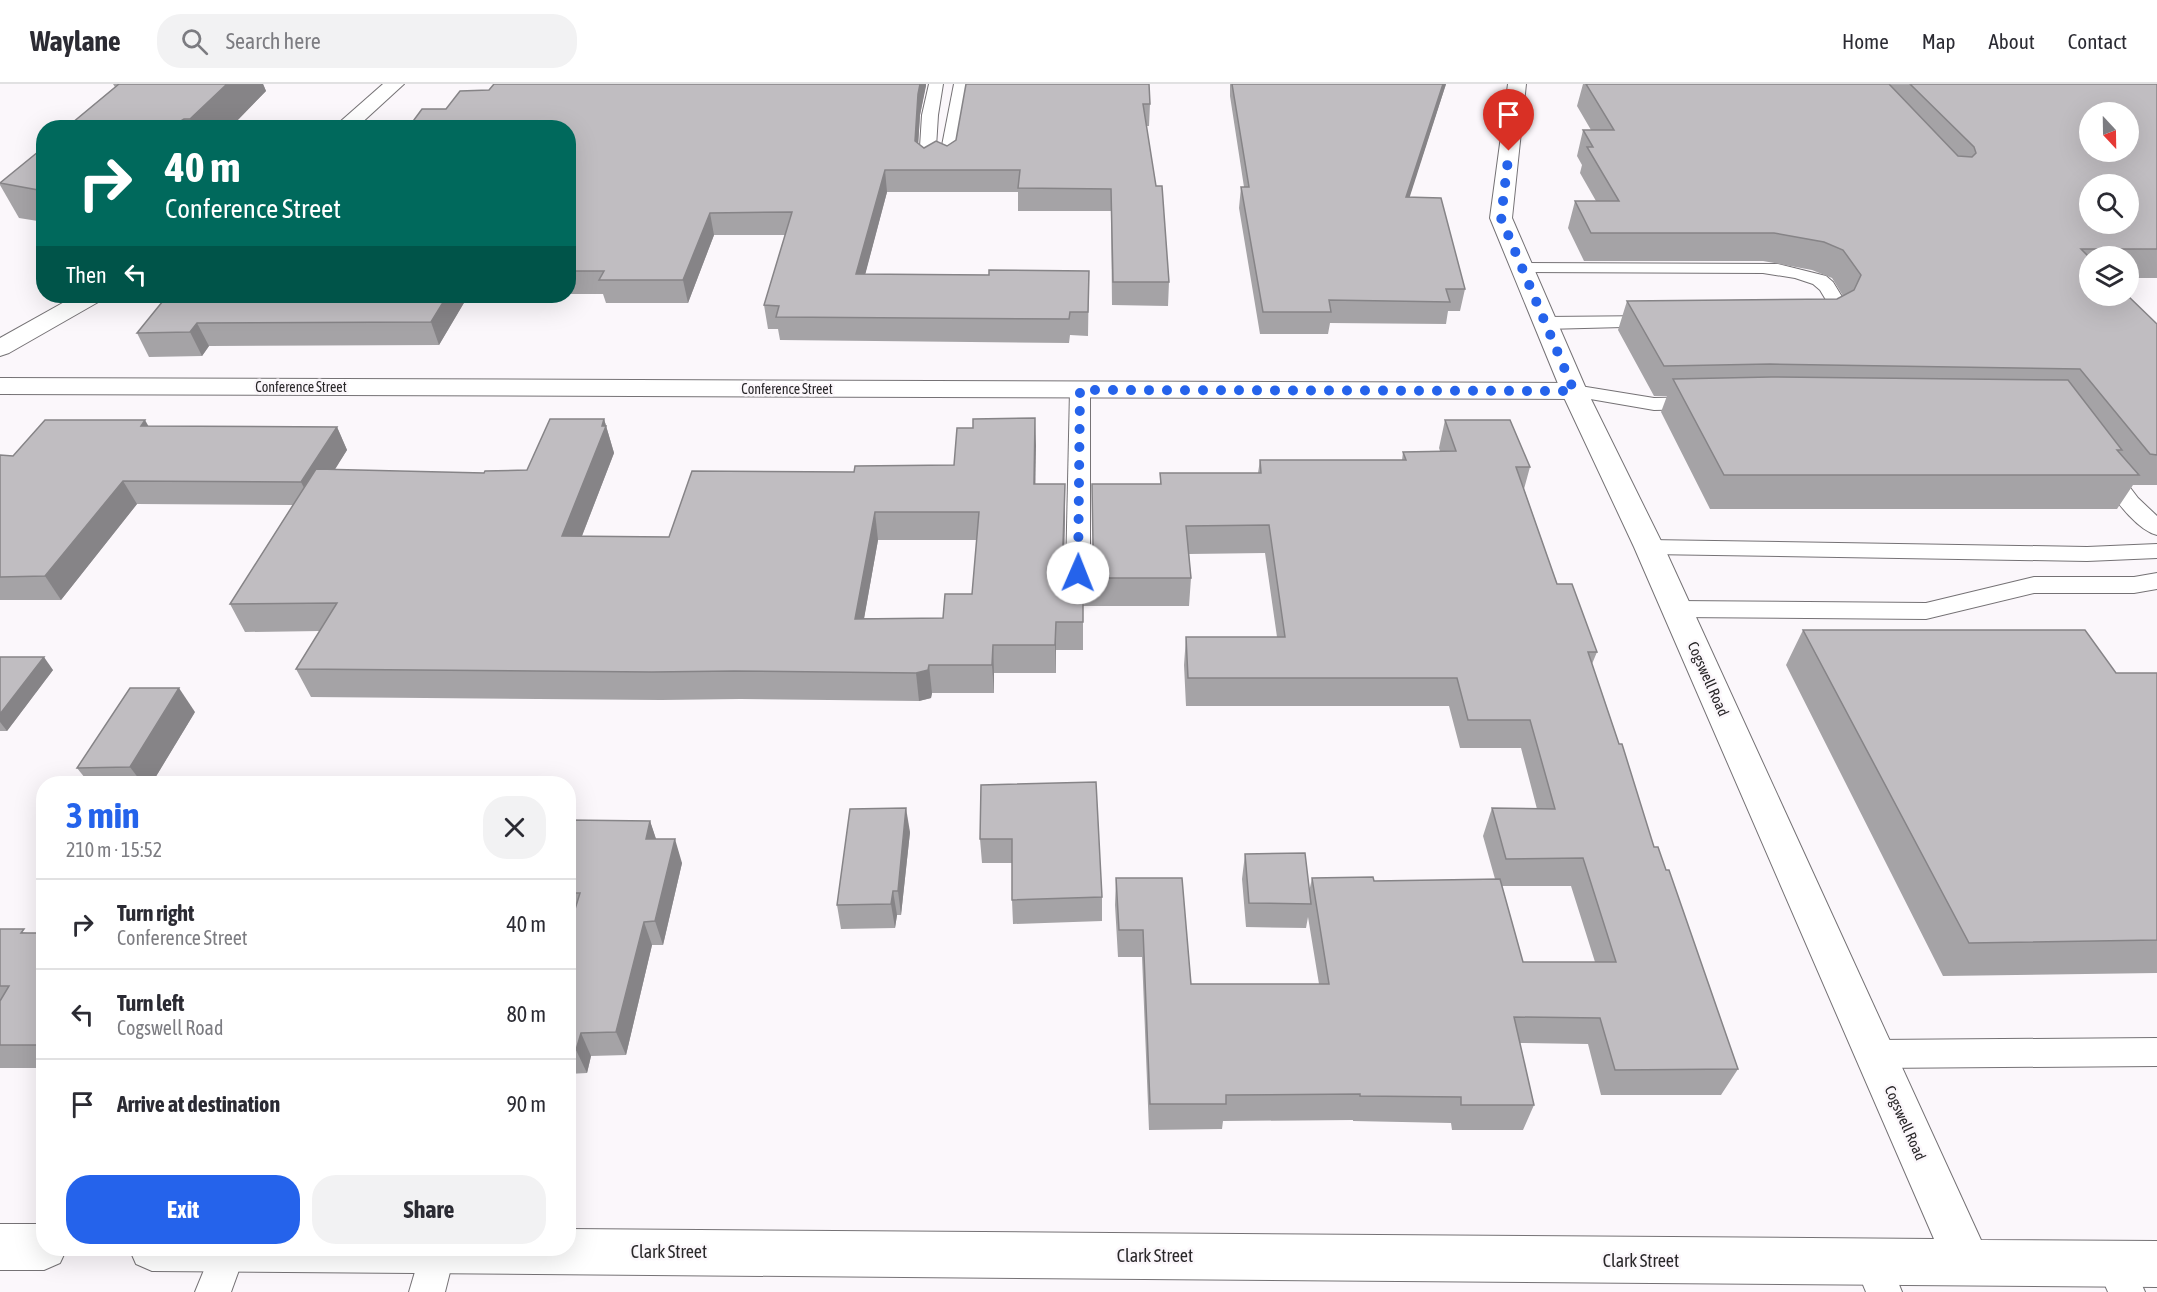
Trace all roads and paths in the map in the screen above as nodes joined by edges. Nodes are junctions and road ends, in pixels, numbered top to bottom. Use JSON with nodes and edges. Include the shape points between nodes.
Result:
{"nodes":[{"id":1,"x":394,"y":84,"type":"edge"},
{"id":2,"x":936,"y":84,"type":"edge"},
{"id":3,"x":961,"y":84,"type":"edge"},
{"id":4,"x":1517,"y":84,"type":"edge"},
{"id":5,"x":352,"y":120,"type":"edge"},
{"id":6,"x":947,"y":161,"type":"edge"},
{"id":7,"x":927,"y":163,"type":"edge"},
{"id":8,"x":1522,"y":268,"type":"junction"},
{"id":9,"x":80,"y":303,"type":"edge"},
{"id":10,"x":1802,"y":319,"type":"edge"},
{"id":11,"x":1675,"y":321,"type":"edge"},
{"id":12,"x":1545,"y":323,"type":"junction"},
{"id":13,"x":0,"y":348,"type":"edge"},
{"id":14,"x":0,"y":386,"type":"edge"},
{"id":15,"x":1080,"y":390,"type":"junction"},
{"id":16,"x":1574,"y":391,"type":"junction"},
{"id":17,"x":1723,"y":403,"type":"edge"},
{"id":18,"x":2096,"y":459,"type":"edge"},
{"id":19,"x":2157,"y":528,"type":"edge"},
{"id":20,"x":1649,"y":547,"type":"junction"},
{"id":21,"x":2157,"y":551,"type":"edge"},
{"id":22,"x":1078,"y":573,"type":"edge"},
{"id":23,"x":2157,"y":581,"type":"edge"},
{"id":24,"x":1676,"y":609,"type":"junction"},
{"id":25,"x":2157,"y":1052,"type":"edge"},
{"id":26,"x":1875,"y":1054,"type":"junction"},
{"id":27,"x":0,"y":1247,"type":"edge"},
{"id":28,"x":36,"y":1247,"type":"edge"},
{"id":29,"x":227,"y":1256,"type":"edge"},
{"id":30,"x":295,"y":1256,"type":"edge"},
{"id":31,"x":1968,"y":1264,"type":"junction"},
{"id":32,"x":433,"y":1271,"type":"edge"},
{"id":33,"x":2132,"y":1274,"type":"edge"},
{"id":34,"x":1878,"y":1277,"type":"edge"},
{"id":35,"x":213,"y":1292,"type":"edge"}],
"edges":[{"from":1,"to":5,"type":"street"},
{"from":2,"to":7,"type":"lane"},
{"from":3,"to":6,"type":"lane"},
{"from":4,"to":8,"type":"street","name":"Cogswell Road","via":[[1501,218]]},
{"from":8,"to":10,"type":"lane","via":[[1782,270],[1825,284],[1838,305],[1825,319]]},
{"from":8,"to":12,"type":"street","name":"Cogswell Road"},
{"from":9,"to":13,"type":"street"},
{"from":11,"to":12,"type":"lane"},
{"from":12,"to":16,"type":"street","name":"Cogswell Road"},
{"from":14,"to":15,"type":"street","name":"Conference Street"},
{"from":15,"to":16,"type":"street","name":"Conference Street"},
{"from":15,"to":22,"type":"lane"},
{"from":16,"to":17,"type":"lane","via":[[1654,404]]},
{"from":16,"to":20,"type":"street","name":"Cogswell Road"},
{"from":18,"to":19,"type":"lane","via":[[2130,503]]},
{"from":20,"to":21,"type":"lane","via":[[2087,554]]},
{"from":20,"to":24,"type":"street","name":"Cogswell Road"},
{"from":23,"to":24,"type":"lane","via":[[2134,585],[2034,585],[1926,611]]},
{"from":24,"to":26,"type":"street","name":"Cogswell Road"},
{"from":25,"to":26,"type":"lane"},
{"from":26,"to":31,"type":"street","name":"Cogswell Road"},
{"from":27,"to":28,"type":"street"},
{"from":29,"to":35,"type":"lane"},
{"from":30,"to":32,"type":"street","name":"Clark Street"},
{"from":31,"to":33,"type":"street","name":"Clark Street"},
{"from":31,"to":34,"type":"street","name":"Clark Street"},
{"from":32,"to":34,"type":"street","name":"Clark Street"}]}
